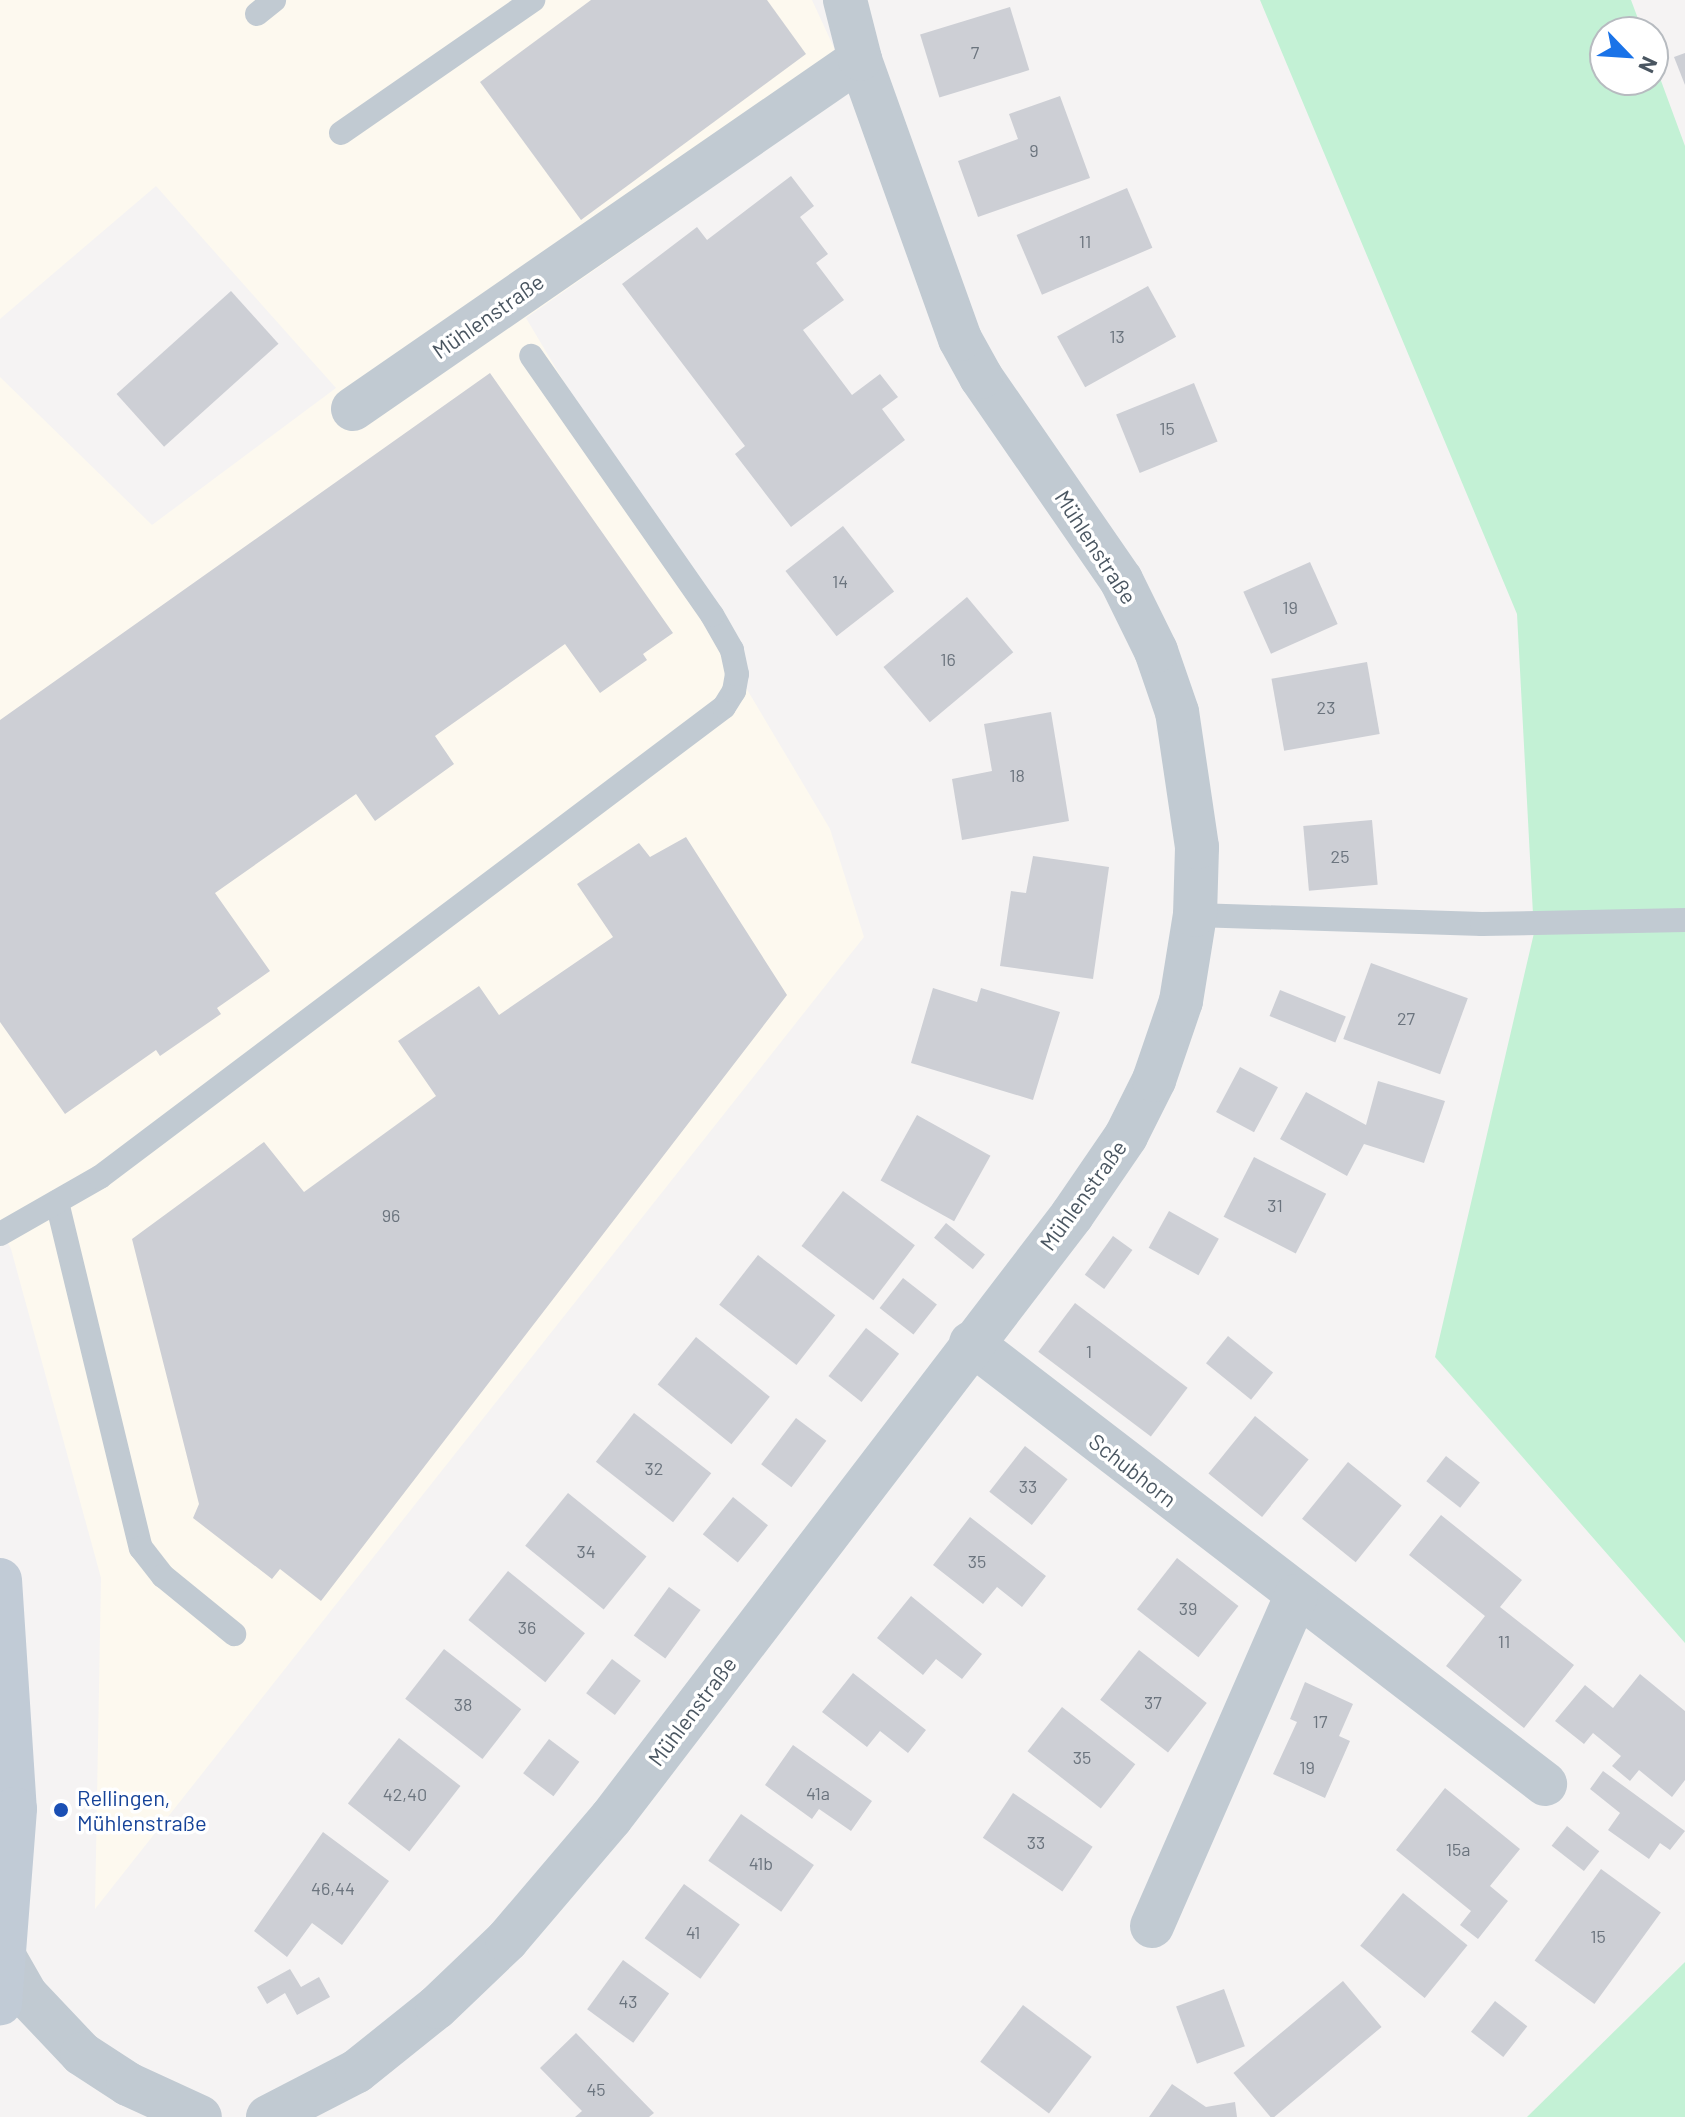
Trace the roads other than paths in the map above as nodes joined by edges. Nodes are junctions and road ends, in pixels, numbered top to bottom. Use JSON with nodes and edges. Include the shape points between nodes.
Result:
{"nodes":[{"id":1,"x":533,"y":0,"type":"edge"},
{"id":2,"x":845,"y":0,"type":"edge"},
{"id":3,"x":860,"y":59,"type":"junction"},
{"id":4,"x":341,"y":133,"type":"dead end"},
{"id":5,"x":531,"y":356,"type":"dead end"},
{"id":6,"x":353,"y":409,"type":"dead end"},
{"id":7,"x":1195,"y":915,"type":"junction"},
{"id":8,"x":1685,"y":920,"type":"edge"},
{"id":9,"x":57,"y":1202,"type":"junction"},
{"id":10,"x":0,"y":1234,"type":"edge"},
{"id":11,"x":971,"y":1343,"type":"junction"},
{"id":12,"x":0,"y":1580,"type":"edge"},
{"id":13,"x":1296,"y":1596,"type":"junction"},
{"id":14,"x":234,"y":1634,"type":"dead end"},
{"id":15,"x":1545,"y":1784,"type":"dead end"},
{"id":16,"x":1152,"y":1926,"type":"dead end"},
{"id":17,"x":5,"y":1958,"type":"junction"},
{"id":18,"x":0,"y":2003,"type":"edge"},
{"id":19,"x":200,"y":2117,"type":"edge"},
{"id":20,"x":268,"y":2117,"type":"edge"}],
"edges":[{"from":1,"to":4,"type":"lane"},
{"from":2,"to":3,"type":"street","name":"Mühlenstraße"},
{"from":3,"to":6,"type":"street","name":"Mühlenstraße"},
{"from":3,"to":7,"type":"street","name":"Mühlenstraße","via":[[960,339],[1121,580],[1156,651],[1177,712],[1191,783],[1197,847]]},
{"from":5,"to":9,"type":"lane","via":[[712,615],[732,650],[734,691],[724,707],[100,1177]]},
{"from":7,"to":8,"type":"lane","via":[[1482,924]]},
{"from":7,"to":11,"type":"street","name":"Mühlenstraße","via":[[1181,1001],[1154,1080],[1126,1136],[1072,1215]]},
{"from":9,"to":10,"type":"lane"},
{"from":9,"to":14,"type":"lane","via":[[141,1548],[163,1576]]},
{"from":11,"to":13,"type":"street","name":"Schubhorn"},
{"from":11,"to":20,"type":"street","name":"Mühlenstraße","via":[[611,1818],[507,1940],[437,2007],[357,2071]]},
{"from":12,"to":17,"type":"main road","via":[[15,1809]]},
{"from":13,"to":15,"type":"street","name":"Schubhorn"},
{"from":13,"to":16,"type":"street"},
{"from":17,"to":18,"type":"main road"},
{"from":17,"to":19,"type":"street","via":[[26,1995],[82,2054],[128,2084]]}]}
